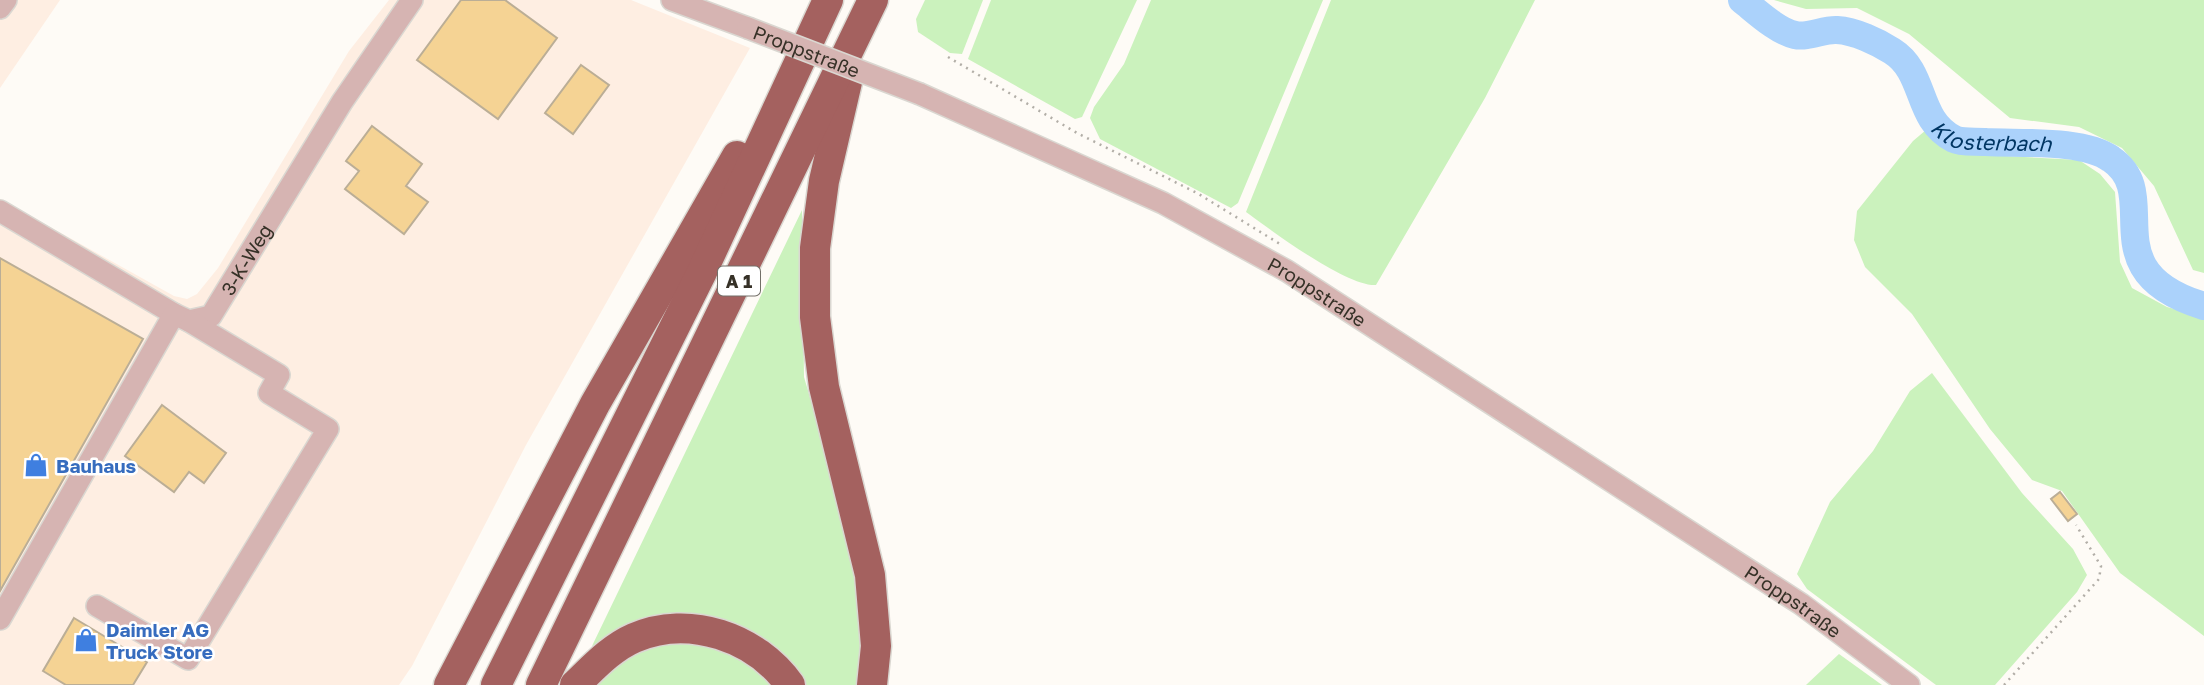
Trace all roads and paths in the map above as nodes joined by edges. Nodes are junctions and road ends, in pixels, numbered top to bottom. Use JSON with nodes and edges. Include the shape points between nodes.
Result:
{"nodes":[{"id":1,"x":6,"y":0,"type":"edge"},
{"id":2,"x":412,"y":0,"type":"edge"},
{"id":3,"x":672,"y":0,"type":"edge"},
{"id":4,"x":828,"y":0,"type":"edge"},
{"id":5,"x":873,"y":0,"type":"edge"},
{"id":6,"x":0,"y":8,"type":"edge"},
{"id":7,"x":854,"y":44,"type":"junction"},
{"id":8,"x":948,"y":57,"type":"dead end"},
{"id":9,"x":798,"y":66,"type":"junction"},
{"id":10,"x":0,"y":211,"type":"edge"},
{"id":11,"x":1286,"y":248,"type":"dead end"},
{"id":12,"x":182,"y":318,"type":"junction"},
{"id":13,"x":2076,"y":525,"type":"dead end"},
{"id":14,"x":97,"y":606,"type":"dead end"},
{"id":15,"x":0,"y":619,"type":"edge"},
{"id":16,"x":449,"y":685,"type":"edge"},
{"id":17,"x":496,"y":685,"type":"edge"},
{"id":18,"x":541,"y":685,"type":"edge"},
{"id":19,"x":575,"y":685,"type":"edge"},
{"id":20,"x":790,"y":685,"type":"edge"},
{"id":21,"x":872,"y":685,"type":"edge"},
{"id":22,"x":1909,"y":685,"type":"edge"},
{"id":23,"x":2004,"y":685,"type":"edge"}],
"edges":[{"from":1,"to":6,"type":"street"},
{"from":2,"to":12,"type":"street","name":"3-K-Weg","via":[[342,102],[211,316]]},
{"from":3,"to":22,"type":"street","name":"Proppstraße","bridge":true,"via":[[920,94],[1163,203],[1287,271],[1801,604]]},
{"from":4,"to":9,"type":"highway","number":"A 1"},
{"from":5,"to":7,"type":"highway","number":"A 1"},
{"from":7,"to":18,"type":"highway","number":"A 1"},
{"from":7,"to":21,"type":"highway","via":[[822,195],[815,248],[815,317],[824,387],[870,575],[876,646]]},
{"from":8,"to":11,"type":"path","via":[[1077,133],[1197,193]]},
{"from":9,"to":16,"type":"highway","via":[[736,158],[595,404]]},
{"from":9,"to":17,"type":"highway","number":"A 1","via":[[702,272]]},
{"from":10,"to":12,"type":"street"},
{"from":12,"to":14,"type":"street","via":[[279,374],[269,393],[328,429],[188,659]]},
{"from":12,"to":15,"type":"street"},
{"from":13,"to":23,"type":"path","via":[[2101,566],[2099,579]]},
{"from":19,"to":20,"type":"highway","via":[[633,639],[667,629],[703,630],[736,639],[765,656]]}]}
